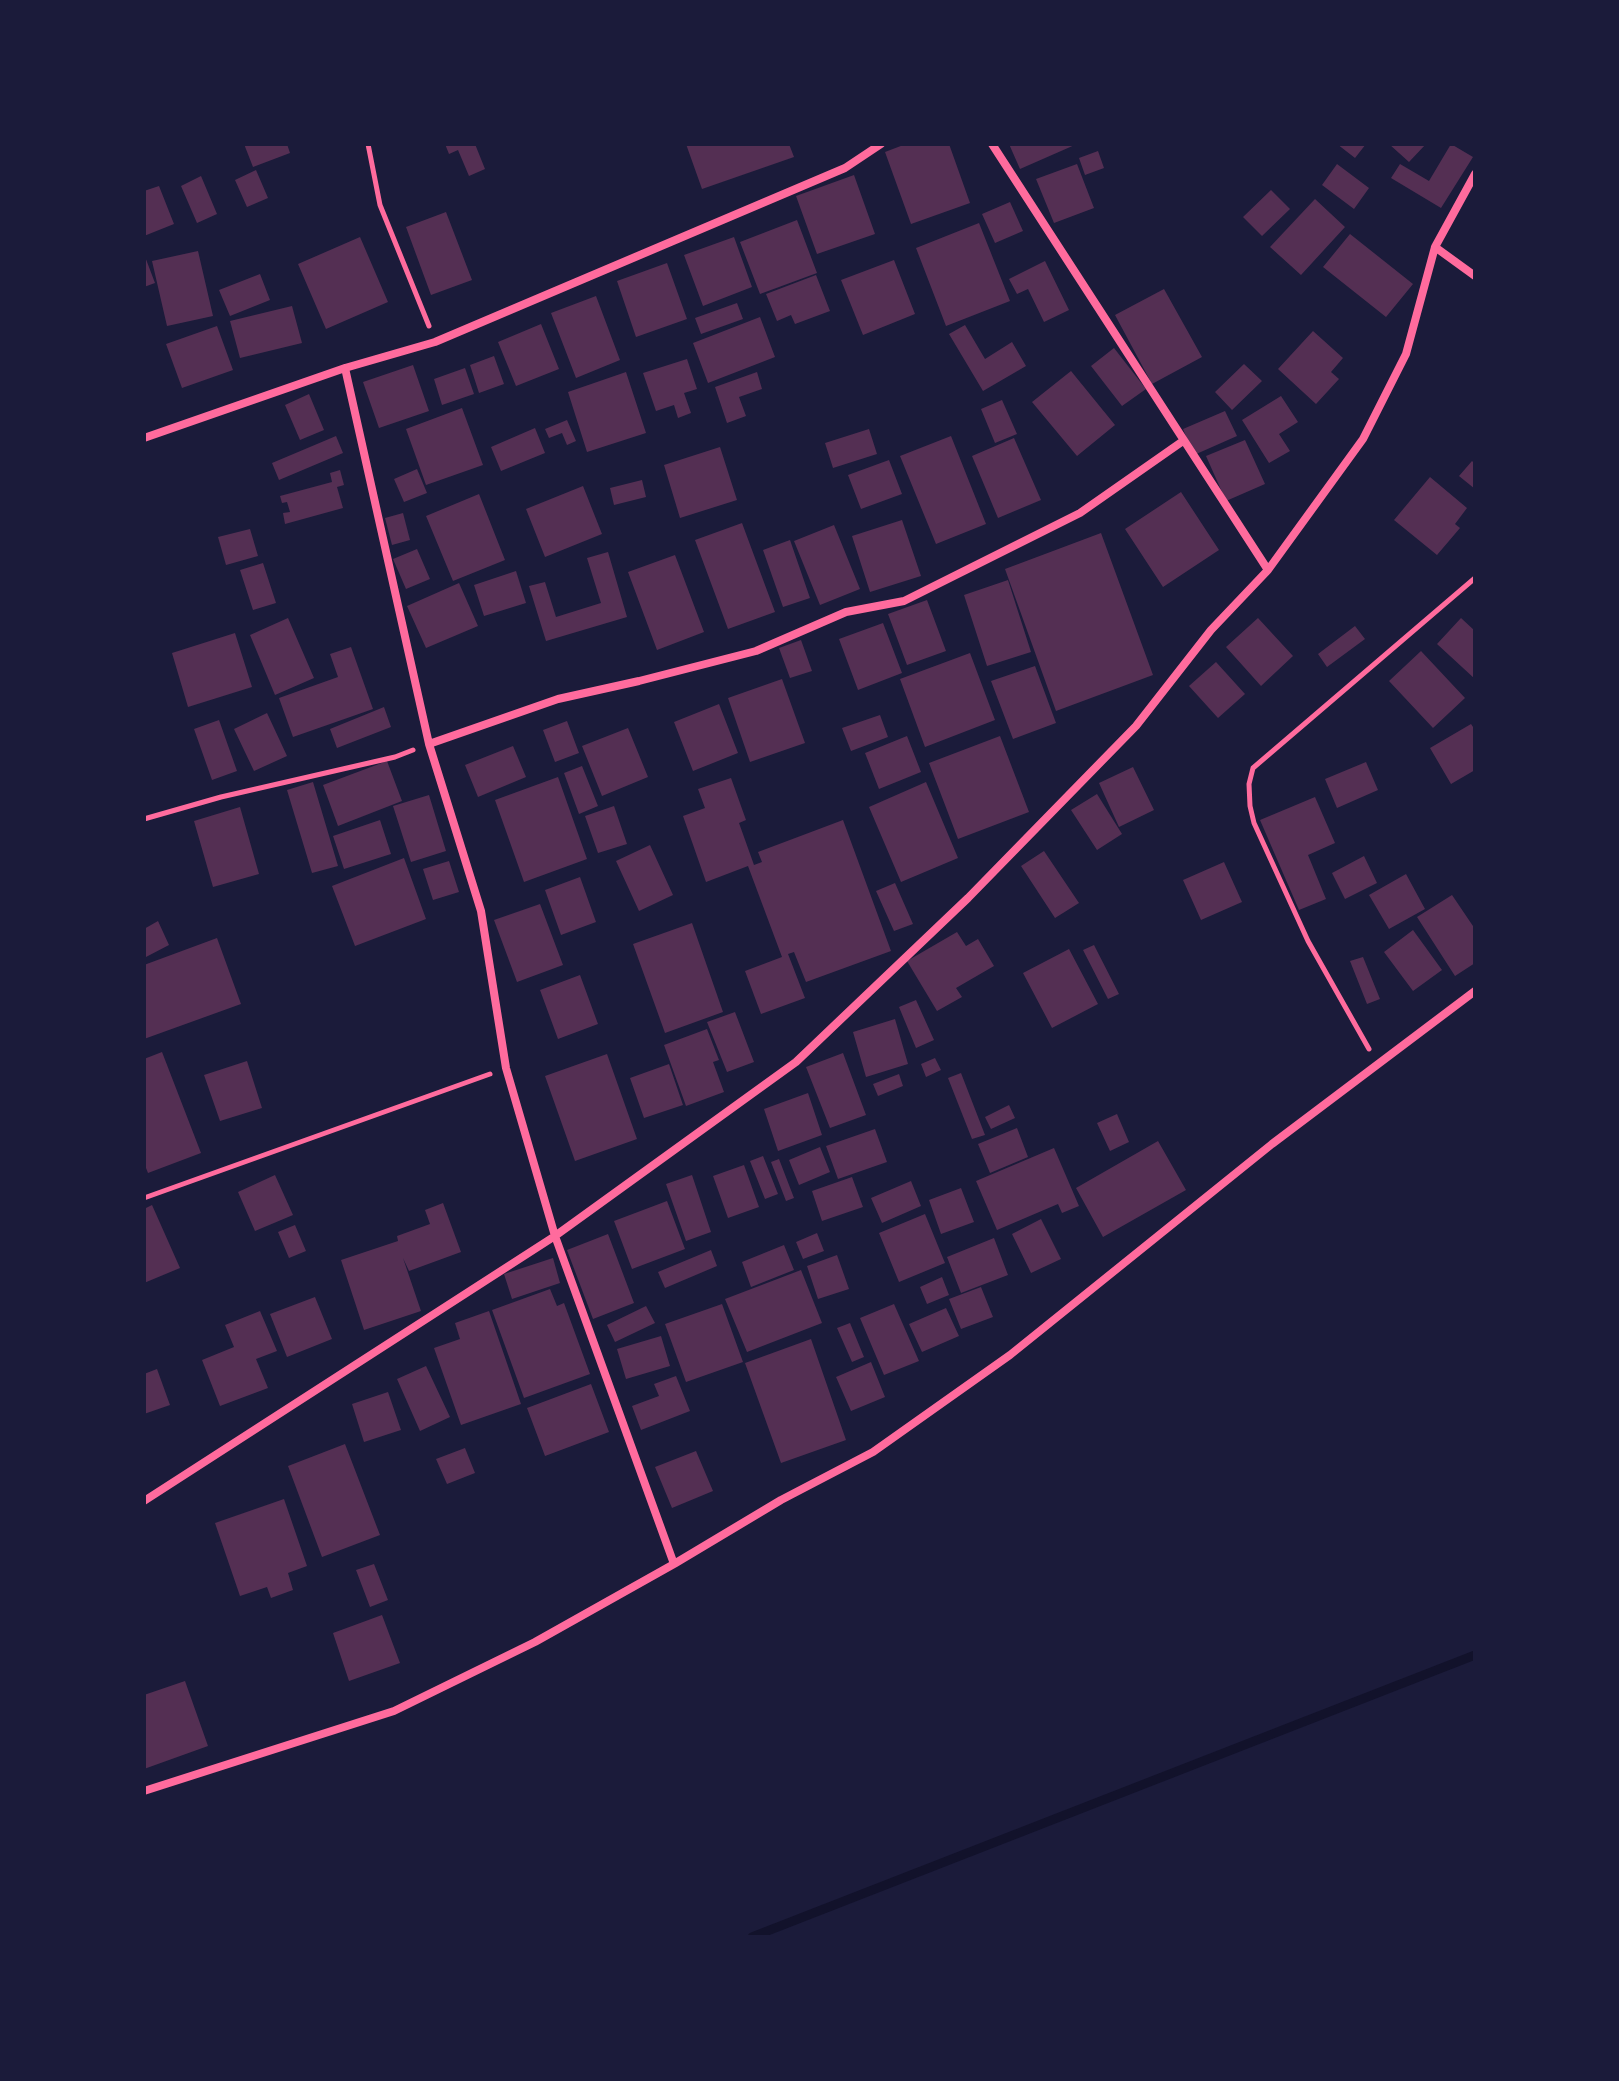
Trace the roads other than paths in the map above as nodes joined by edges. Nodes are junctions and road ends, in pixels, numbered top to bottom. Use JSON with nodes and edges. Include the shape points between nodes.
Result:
{"nodes":[{"id":1,"x":881,"y":144,"type":"edge"},
{"id":2,"x":992,"y":144,"type":"edge"},
{"id":3,"x":1475,"y":174,"type":"edge"},
{"id":4,"x":1435,"y":247,"type":"junction"},
{"id":5,"x":1475,"y":276,"type":"edge"},
{"id":6,"x":345,"y":368,"type":"junction"},
{"id":7,"x":144,"y":438,"type":"edge"},
{"id":8,"x":1183,"y":441,"type":"junction"},
{"id":9,"x":1268,"y":570,"type":"junction"},
{"id":10,"x":429,"y":744,"type":"junction"},
{"id":11,"x":1475,"y":991,"type":"edge"},
{"id":12,"x":555,"y":1236,"type":"junction"},
{"id":13,"x":144,"y":1501,"type":"edge"},
{"id":14,"x":674,"y":1564,"type":"junction"},
{"id":15,"x":144,"y":1791,"type":"edge"}],
"edges":[{"from":1,"to":6,"type":"street","via":[[845,168],[435,342]]},
{"from":2,"to":8,"type":"street"},
{"from":3,"to":4,"type":"street"},
{"from":4,"to":5,"type":"street"},
{"from":4,"to":9,"type":"street","via":[[1406,354],[1363,439]]},
{"from":6,"to":7,"type":"street"},
{"from":6,"to":10,"type":"street"},
{"from":8,"to":9,"type":"street"},
{"from":8,"to":10,"type":"street","via":[[1080,513],[904,601],[846,612],[756,651],[558,699]]},
{"from":9,"to":12,"type":"street","via":[[1211,630],[1136,726],[968,898],[796,1062]]},
{"from":10,"to":12,"type":"street","via":[[481,911],[506,1068]]},
{"from":11,"to":14,"type":"street","via":[[1272,1144],[1010,1355],[873,1452]]},
{"from":12,"to":13,"type":"street"},
{"from":12,"to":14,"type":"street"},
{"from":14,"to":15,"type":"street","via":[[535,1642],[394,1711]]}]}
